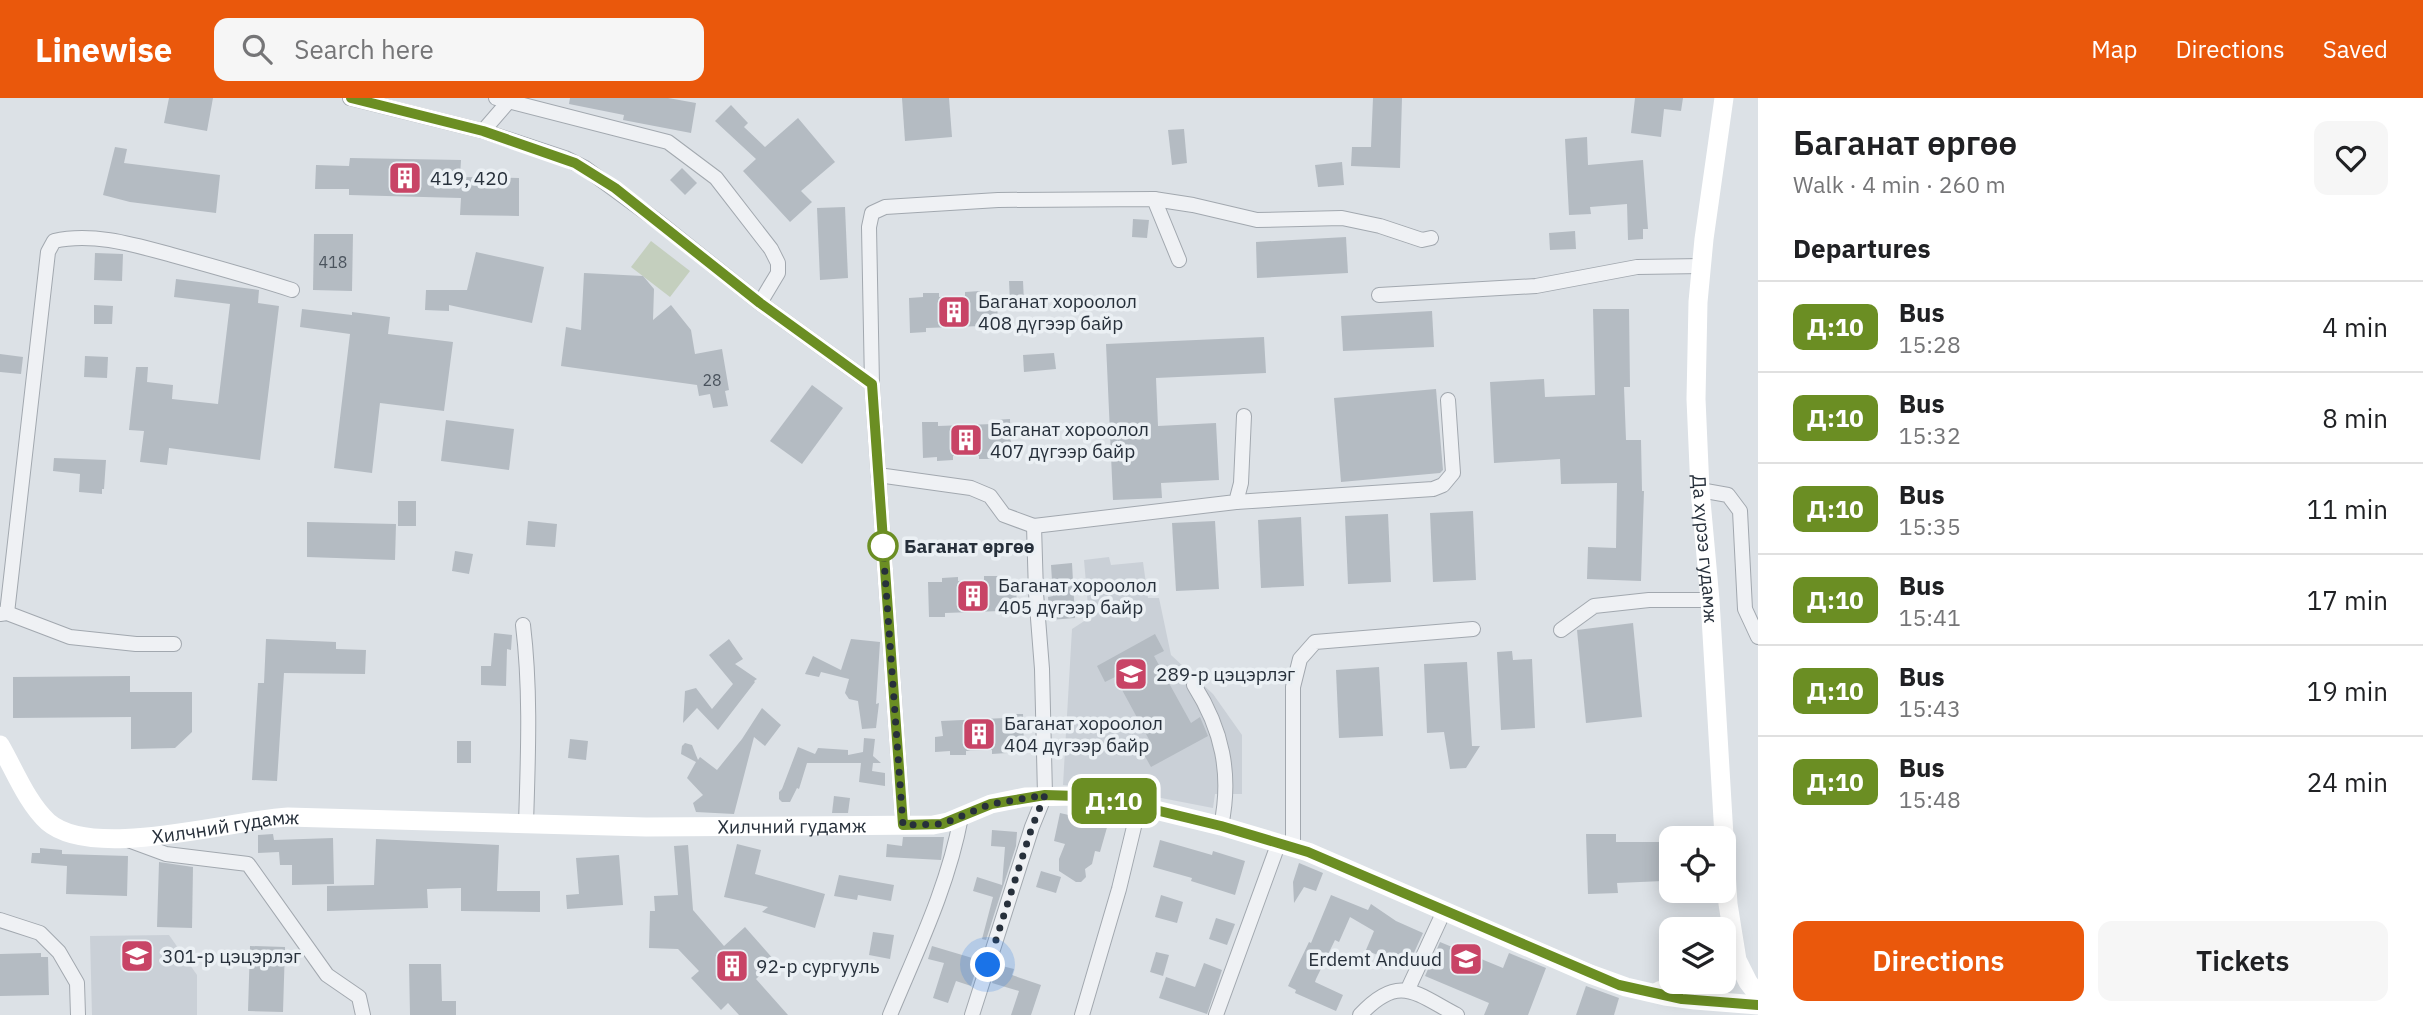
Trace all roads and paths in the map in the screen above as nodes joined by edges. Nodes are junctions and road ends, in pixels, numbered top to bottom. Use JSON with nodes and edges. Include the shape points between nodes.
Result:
{"nodes":[{"id":1,"x":351,"y":98,"type":"edge"},
{"id":2,"x":1724,"y":98,"type":"edge"},
{"id":3,"x":502,"y":100,"type":"edge"},
{"id":4,"x":483,"y":131,"type":"junction"},
{"id":5,"x":1154,"y":199,"type":"junction"},
{"id":6,"x":1431,"y":238,"type":"dead end"},
{"id":7,"x":1179,"y":260,"type":"dead end"},
{"id":8,"x":1702,"y":266,"type":"junction"},
{"id":9,"x":292,"y":290,"type":"dead end"},
{"id":10,"x":1379,"y":295,"type":"dead end"},
{"id":11,"x":760,"y":303,"type":"junction"},
{"id":12,"x":872,"y":384,"type":"junction"},
{"id":13,"x":1448,"y":400,"type":"dead end"},
{"id":14,"x":1244,"y":416,"type":"dead end"},
{"id":15,"x":878,"y":475,"type":"junction"},
{"id":16,"x":1700,"y":490,"type":"junction"},
{"id":17,"x":1236,"y":502,"type":"junction"},
{"id":18,"x":1034,"y":526,"type":"junction"},
{"id":19,"x":1710,"y":600,"type":"junction"},
{"id":20,"x":4,"y":613,"type":"edge"},
{"id":21,"x":523,"y":625,"type":"dead end"},
{"id":22,"x":1473,"y":629,"type":"dead end"},
{"id":23,"x":1561,"y":629,"type":"dead end"},
{"id":24,"x":1758,"y":637,"type":"edge"},
{"id":25,"x":174,"y":644,"type":"dead end"},
{"id":26,"x":1194,"y":685,"type":"dead end"},
{"id":27,"x":0,"y":745,"type":"edge"},
{"id":28,"x":1045,"y":795,"type":"junction"},
{"id":29,"x":1139,"y":806,"type":"junction"},
{"id":30,"x":961,"y":817,"type":"junction"},
{"id":31,"x":526,"y":824,"type":"junction"},
{"id":32,"x":903,"y":825,"type":"junction"},
{"id":33,"x":1221,"y":826,"type":"junction"},
{"id":34,"x":123,"y":838,"type":"junction"},
{"id":35,"x":1286,"y":844,"type":"junction"},
{"id":36,"x":1728,"y":904,"type":"junction"},
{"id":37,"x":1444,"y":911,"type":"junction"},
{"id":38,"x":1726,"y":917,"type":"edge"},
{"id":39,"x":1730,"y":917,"type":"edge"},
{"id":40,"x":0,"y":920,"type":"edge"},
{"id":41,"x":1736,"y":971,"type":"edge"},
{"id":42,"x":1408,"y":989,"type":"junction"},
{"id":43,"x":1659,"y":990,"type":"edge"},
{"id":44,"x":1648,"y":992,"type":"junction"},
{"id":45,"x":1758,"y":995,"type":"edge"},
{"id":46,"x":1758,"y":1005,"type":"edge"},
{"id":47,"x":1706,"y":1008,"type":"edge"},
{"id":48,"x":78,"y":1015,"type":"edge"},
{"id":49,"x":363,"y":1015,"type":"edge"},
{"id":50,"x":890,"y":1015,"type":"edge"},
{"id":51,"x":972,"y":1015,"type":"edge"},
{"id":52,"x":1082,"y":1015,"type":"edge"},
{"id":53,"x":1216,"y":1015,"type":"edge"},
{"id":54,"x":1360,"y":1015,"type":"edge"},
{"id":55,"x":1457,"y":1015,"type":"edge"}],
"edges":[{"from":1,"to":4,"type":"street"},
{"from":2,"to":8,"type":"main road","name":"Да хүрээ гудамж"},
{"from":3,"to":4,"type":"street"},
{"from":3,"to":11,"type":"street","via":[[668,142],[716,178],[778,263],[778,274]]},
{"from":4,"to":11,"type":"street","via":[[585,169]]},
{"from":5,"to":6,"type":"street","via":[[1257,220],[1342,218],[1422,240]]},
{"from":5,"to":7,"type":"street"},
{"from":5,"to":12,"type":"street","via":[[998,200],[885,207],[872,213]]},
{"from":8,"to":10,"type":"street","via":[[1637,267],[1536,286]]},
{"from":8,"to":16,"type":"main road","name":"Да хүрээ гудамж","via":[[1695,368]]},
{"from":9,"to":20,"type":"street","via":[[131,244],[75,238],[54,241],[48,253]]},
{"from":11,"to":12,"type":"street"},
{"from":12,"to":15,"type":"street"},
{"from":13,"to":17,"type":"street","via":[[1453,473],[1443,485]]},
{"from":14,"to":17,"type":"street"},
{"from":15,"to":18,"type":"street","via":[[971,488],[990,496],[1004,515]]},
{"from":15,"to":32,"type":"street"},
{"from":16,"to":19,"type":"main road","name":"Да хүрээ гудамж"},
{"from":16,"to":24,"type":"street","via":[[1728,495],[1740,511],[1745,609]]},
{"from":17,"to":18,"type":"street"},
{"from":18,"to":28,"type":"street"},
{"from":19,"to":23,"type":"street","via":[[1594,606]]},
{"from":19,"to":36,"type":"main road","name":"Да хүрээ гудамж"},
{"from":20,"to":25,"type":"street","via":[[70,637]]},
{"from":21,"to":31,"type":"street","via":[[530,715]]},
{"from":22,"to":35,"type":"street","via":[[1315,642],[1300,659],[1293,687]]},
{"from":26,"to":33,"type":"street","via":[[1216,725],[1225,758]]},
{"from":27,"to":34,"type":"main road","name":"Хилчний гудамж","via":[[37,809],[54,826],[76,836]]},
{"from":28,"to":29,"type":"main road","name":"Хилчний гудамж"},
{"from":28,"to":30,"type":"main road","name":"Хилчний гудамж","via":[[991,804]]},
{"from":28,"to":51,"type":"street"},
{"from":29,"to":33,"type":"main road","name":"Хилчний гудамж"},
{"from":29,"to":52,"type":"street"},
{"from":30,"to":32,"type":"main road","name":"Хилчний гудамж","via":[[942,824]]},
{"from":30,"to":50,"type":"street","via":[[939,899]]},
{"from":31,"to":32,"type":"main road","name":"Хилчний гудамж"},
{"from":31,"to":34,"type":"main road","name":"Хилчний гудамж","via":[[288,817]]},
{"from":33,"to":35,"type":"main road","name":"Хилчний гудамж"},
{"from":34,"to":49,"type":"street","via":[[166,854],[248,864],[327,975],[359,996]]},
{"from":35,"to":37,"type":"main road","name":"Хилчний гудамж"},
{"from":35,"to":53,"type":"street"},
{"from":36,"to":38,"type":"main road"},
{"from":36,"to":39,"type":"main road","name":"Да хүрээ гудамж"},
{"from":37,"to":42,"type":"street"},
{"from":37,"to":44,"type":"main road","name":"Хилчний гудамж","via":[[1590,974]]},
{"from":40,"to":48,"type":"street","via":[[40,933],[59,951],[77,983]]},
{"from":41,"to":45,"type":"main road","name":"Да хүрээ гудамж"},
{"from":42,"to":54,"type":"street","via":[[1386,994]]},
{"from":42,"to":55,"type":"street"},
{"from":43,"to":44,"type":"main road"},
{"from":44,"to":47,"type":"main road","name":"Хилчний гудамж"},
{"from":46,"to":47,"type":"main road","name":"Хилчний гудамж"}]}
